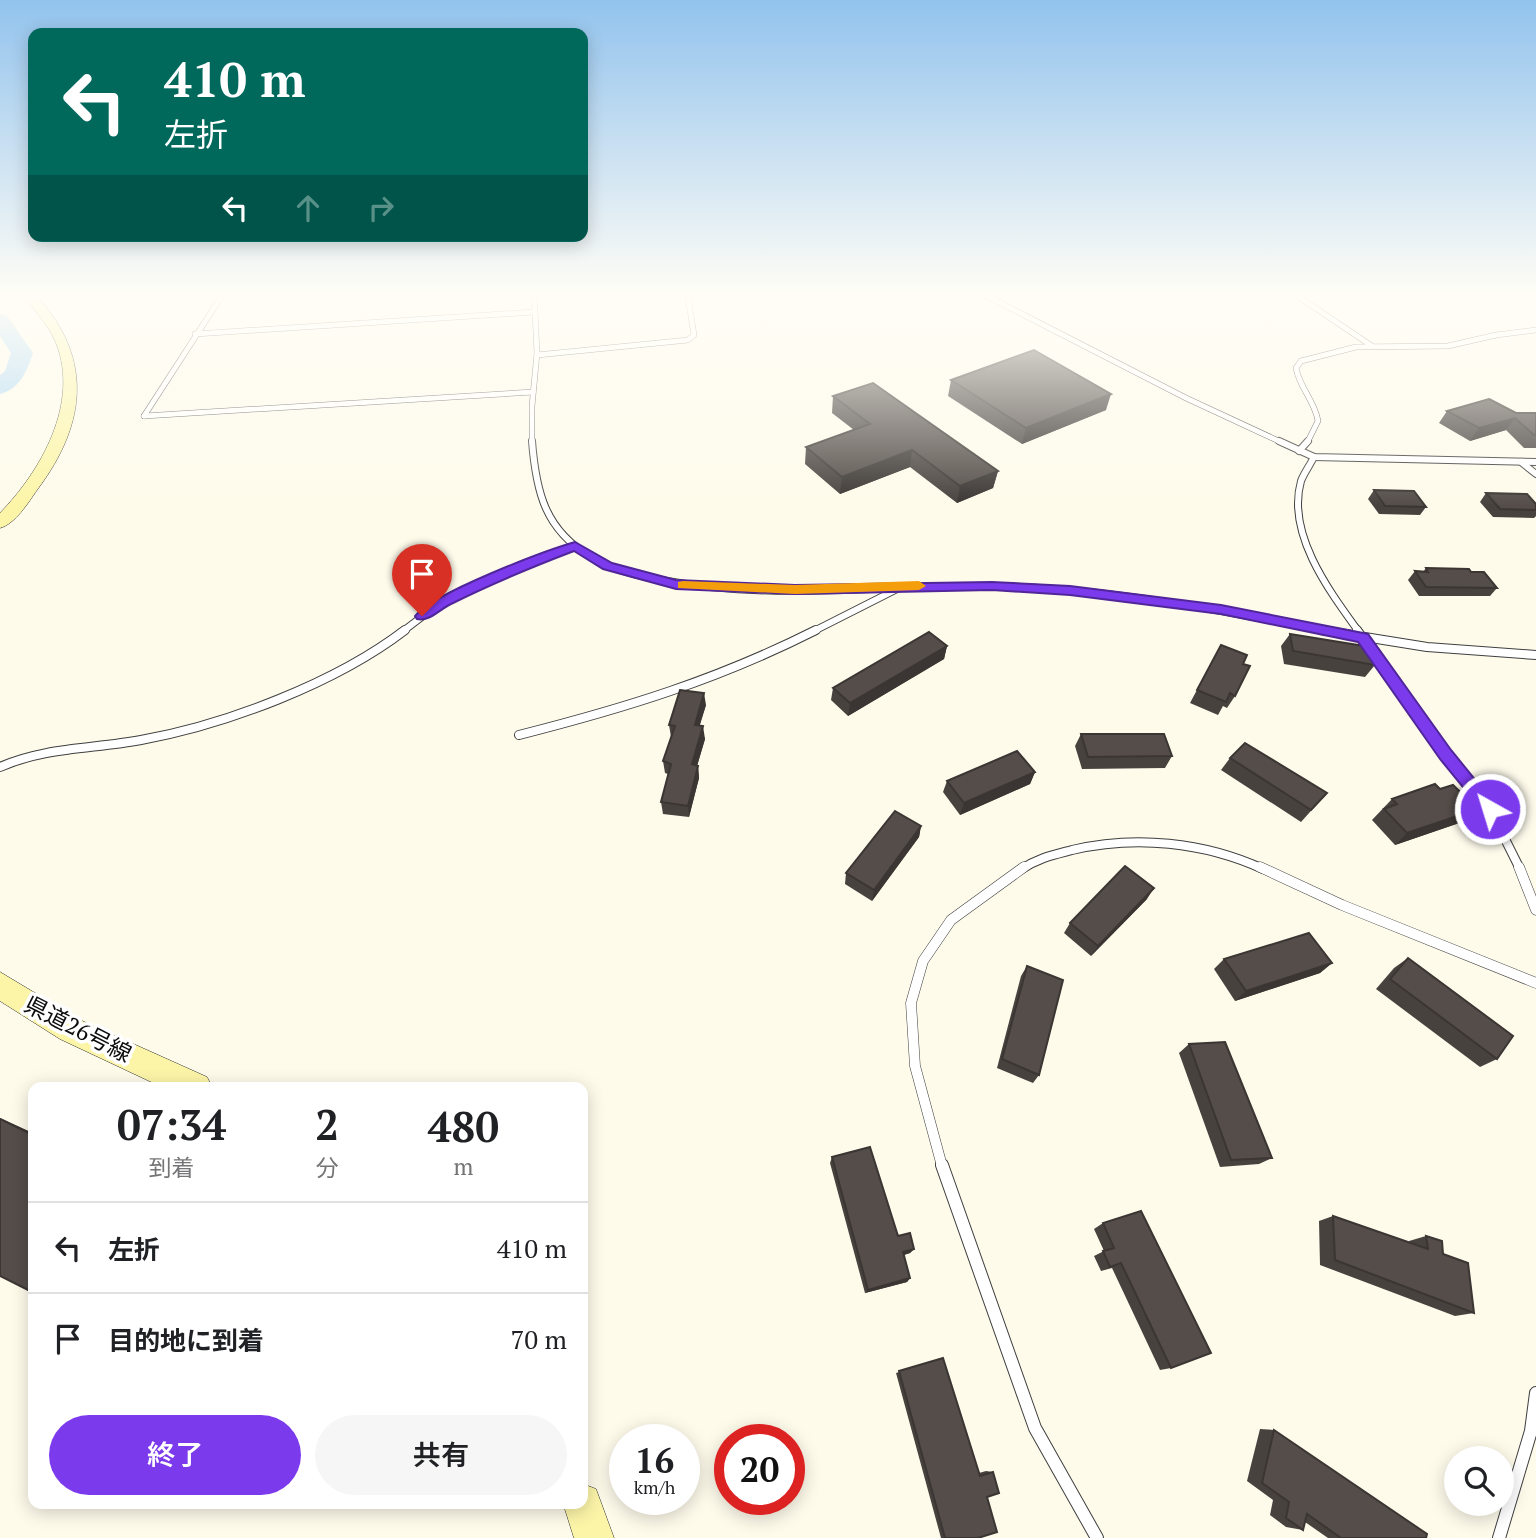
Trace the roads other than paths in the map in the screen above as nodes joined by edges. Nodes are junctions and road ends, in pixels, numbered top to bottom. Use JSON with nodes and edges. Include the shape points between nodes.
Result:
{"nodes":[{"id":1,"x":68,"y":363,"type":"edge"},
{"id":2,"x":177,"y":363,"type":"edge"},
{"id":3,"x":536,"y":363,"type":"edge"},
{"id":4,"x":1117,"y":363,"type":"edge"},
{"id":5,"x":1300,"y":363,"type":"edge"},
{"id":6,"x":533,"y":391,"type":"junction"},
{"id":7,"x":1299,"y":451,"type":"junction"},
{"id":8,"x":1314,"y":457,"type":"junction"},
{"id":9,"x":1521,"y":462,"type":"junction"},
{"id":10,"x":1536,"y":462,"type":"edge"},
{"id":11,"x":1536,"y":474,"type":"edge"},
{"id":12,"x":0,"y":523,"type":"edge"},
{"id":13,"x":575,"y":546,"type":"junction"},
{"id":14,"x":901,"y":587,"type":"junction"},
{"id":15,"x":1363,"y":638,"type":"junction"},
{"id":16,"x":1536,"y":655,"type":"edge"},
{"id":17,"x":519,"y":735,"type":"dead end"},
{"id":18,"x":0,"y":767,"type":"edge"},
{"id":19,"x":1536,"y":910,"type":"edge"},
{"id":20,"x":1536,"y":983,"type":"edge"},
{"id":21,"x":0,"y":985,"type":"edge"},
{"id":22,"x":186,"y":1082,"type":"edge"},
{"id":23,"x":1536,"y":1393,"type":"edge"},
{"id":24,"x":584,"y":1509,"type":"edge"},
{"id":25,"x":594,"y":1538,"type":"edge"},
{"id":26,"x":1097,"y":1538,"type":"edge"},
{"id":27,"x":1499,"y":1538,"type":"edge"}],
"edges":[{"from":1,"to":12,"type":"main road","via":[[71,390],[65,421],[42,475]]},
{"from":2,"to":6,"type":"lane","via":[[144,416]]},
{"from":3,"to":6,"type":"lane"},
{"from":4,"to":7,"type":"lane"},
{"from":5,"to":7,"type":"lane","via":[[1296,368],[1302,388],[1318,421],[1316,434]]},
{"from":6,"to":13,"type":"lane","via":[[533,463],[545,509],[556,529]]},
{"from":7,"to":8,"type":"lane"},
{"from":8,"to":9,"type":"lane"},
{"from":8,"to":15,"type":"lane","via":[[1299,486],[1306,538],[1320,576]]},
{"from":9,"to":10,"type":"lane"},
{"from":9,"to":11,"type":"lane"},
{"from":13,"to":14,"type":"lane","via":[[607,566],[676,584]]},
{"from":13,"to":18,"type":"lane","via":[[436,606],[384,646],[246,712],[141,740],[20,758]]},
{"from":14,"to":15,"type":"lane","via":[[992,586],[1139,598],[1221,609]]},
{"from":14,"to":17,"type":"lane","via":[[704,681],[632,706]]},
{"from":15,"to":16,"type":"lane"},
{"from":15,"to":19,"type":"lane","via":[[1490,809]]},
{"from":20,"to":26,"type":"lane","via":[[1354,911],[1239,858],[1162,842],[1106,842],[1036,859],[951,920],[923,961],[911,1003],[915,1066],[939,1158],[1035,1428]]},
{"from":21,"to":22,"type":"main road","name":"県道26号線","via":[[25,1006],[59,1024]]},
{"from":23,"to":27,"type":"lane","via":[[1531,1431]]},
{"from":24,"to":25,"type":"main road"}]}
